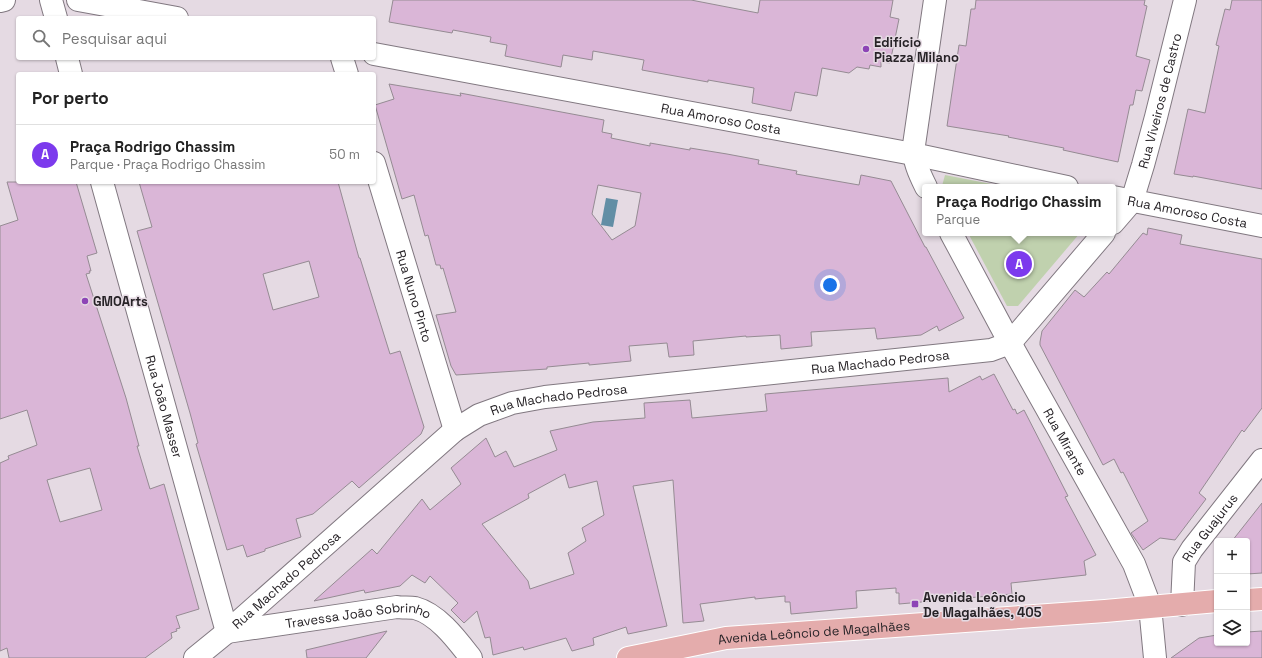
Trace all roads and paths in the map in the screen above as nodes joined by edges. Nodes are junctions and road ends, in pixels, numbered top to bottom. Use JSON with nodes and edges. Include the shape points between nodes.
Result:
{"nodes":[{"id":1,"x":4,"y":0,"type":"edge"},
{"id":2,"x":51,"y":0,"type":"edge"},
{"id":3,"x":78,"y":0,"type":"edge"},
{"id":4,"x":935,"y":0,"type":"edge"},
{"id":5,"x":1185,"y":0,"type":"edge"},
{"id":6,"x":0,"y":1,"type":"edge"},
{"id":7,"x":55,"y":16,"type":"edge"},
{"id":8,"x":166,"y":16,"type":"edge"},
{"id":9,"x":376,"y":54,"type":"edge"},
{"id":10,"x":68,"y":60,"type":"edge"},
{"id":11,"x":343,"y":60,"type":"edge"},
{"id":12,"x":70,"y":72,"type":"edge"},
{"id":13,"x":346,"y":72,"type":"edge"},
{"id":14,"x":913,"y":154,"type":"junction"},
{"id":15,"x":376,"y":169,"type":"edge"},
{"id":16,"x":103,"y":184,"type":"edge"},
{"id":17,"x":925,"y":184,"type":"edge"},
{"id":18,"x":1053,"y":184,"type":"edge"},
{"id":19,"x":1122,"y":199,"type":"edge"},
{"id":20,"x":1116,"y":215,"type":"edge"},
{"id":21,"x":1262,"y":226,"type":"edge"},
{"id":22,"x":953,"y":236,"type":"edge"},
{"id":23,"x":1101,"y":236,"type":"edge"},
{"id":24,"x":1010,"y":343,"type":"junction"},
{"id":25,"x":455,"y":430,"type":"junction"},
{"id":26,"x":1262,"y":460,"type":"edge"},
{"id":27,"x":1262,"y":599,"type":"edge"},
{"id":28,"x":1250,"y":600,"type":"edge"},
{"id":29,"x":1214,"y":601,"type":"edge"},
{"id":30,"x":1182,"y":605,"type":"junction"},
{"id":31,"x":1150,"y":606,"type":"junction"},
{"id":32,"x":227,"y":632,"type":"junction"},
{"id":33,"x":195,"y":658,"type":"edge"},
{"id":34,"x":471,"y":658,"type":"edge"},
{"id":35,"x":628,"y":658,"type":"edge"},
{"id":36,"x":1155,"y":658,"type":"edge"}],
"edges":[{"from":1,"to":6,"type":"street"},
{"from":2,"to":7,"type":"street"},
{"from":3,"to":8,"type":"street"},
{"from":4,"to":14,"type":"street"},
{"from":5,"to":19,"type":"street","name":"Rua Viveiros de Castro","via":[[1154,124]]},
{"from":9,"to":14,"type":"street","name":"Rua Amoroso Costa"},
{"from":10,"to":12,"type":"street"},
{"from":11,"to":13,"type":"street"},
{"from":14,"to":17,"type":"street"},
{"from":14,"to":18,"type":"street","name":"Rua Amoroso Costa"},
{"from":15,"to":25,"type":"street","name":"Rua Nuno Pinto"},
{"from":16,"to":32,"type":"street","name":"Rua João Masser"},
{"from":19,"to":20,"type":"street"},
{"from":19,"to":21,"type":"street","name":"Rua Amoroso Costa"},
{"from":22,"to":24,"type":"street","name":"Rua Mirante"},
{"from":23,"to":24,"type":"street"},
{"from":24,"to":25,"type":"street","name":"Rua Machado Pedrosa","via":[[991,350],[545,397],[512,403],[479,415]]},
{"from":24,"to":31,"type":"street","name":"Rua Mirante","via":[[1134,564]]},
{"from":25,"to":32,"type":"street","name":"Rua Machado Pedrosa"},
{"from":26,"to":30,"type":"street","name":"Rua Guajurus","via":[[1184,562]]},
{"from":27,"to":28,"type":"main road"},
{"from":29,"to":30,"type":"main road","name":"Avenida Leôncio de Magalhães"},
{"from":30,"to":31,"type":"main road","name":"Avenida Leôncio de Magalhães"},
{"from":31,"to":35,"type":"main road","name":"Avenida Leôncio de Magalhães","via":[[726,638]]},
{"from":31,"to":36,"type":"street","name":"Rua Mirante"},
{"from":32,"to":33,"type":"street","name":"Rua Machado Pedrosa"},
{"from":32,"to":34,"type":"street","name":"Travessa João Sobrinho","via":[[397,607],[416,608],[452,633]]}]}
